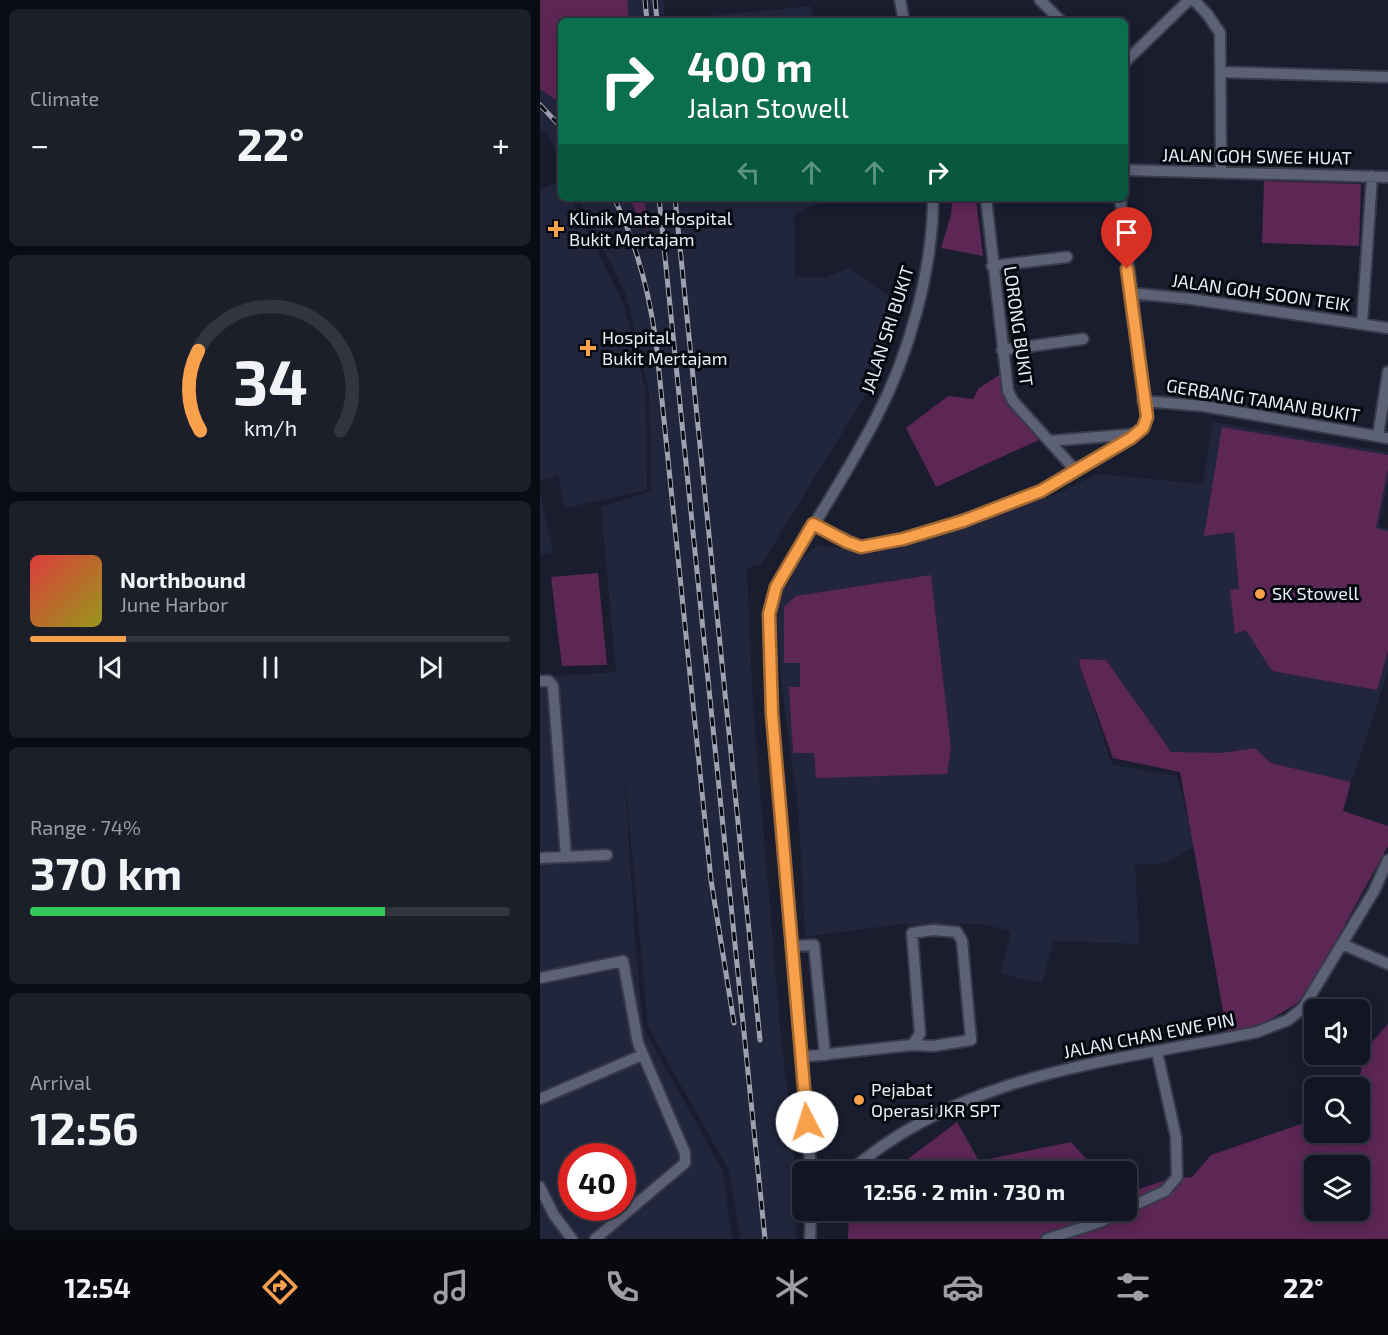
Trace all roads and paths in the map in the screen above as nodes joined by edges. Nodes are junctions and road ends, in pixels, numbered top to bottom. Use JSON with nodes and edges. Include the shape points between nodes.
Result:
{"nodes":[{"id":1,"x":900,"y":0,"type":"edge"},
{"id":2,"x":1040,"y":0,"type":"edge"},
{"id":3,"x":1189,"y":0,"type":"edge"},
{"id":4,"x":1194,"y":0,"type":"edge"},
{"id":5,"x":903,"y":18,"type":"edge"},
{"id":6,"x":1058,"y":18,"type":"edge"},
{"id":7,"x":1128,"y":59,"type":"edge"},
{"id":8,"x":1221,"y":72,"type":"junction"},
{"id":9,"x":1388,"y":77,"type":"edge"},
{"id":10,"x":1128,"y":170,"type":"edge"},
{"id":11,"x":1221,"y":171,"type":"junction"},
{"id":12,"x":1372,"y":176,"type":"junction"},
{"id":13,"x":1388,"y":177,"type":"edge"},
{"id":14,"x":933,"y":201,"type":"edge"},
{"id":15,"x":986,"y":201,"type":"edge"},
{"id":16,"x":1120,"y":201,"type":"edge"},
{"id":17,"x":1066,"y":257,"type":"dead end"},
{"id":18,"x":992,"y":266,"type":"junction"},
{"id":19,"x":1130,"y":293,"type":"junction"},
{"id":20,"x":1362,"y":324,"type":"junction"},
{"id":21,"x":1388,"y":328,"type":"edge"},
{"id":22,"x":1083,"y":339,"type":"dead end"},
{"id":23,"x":1002,"y":350,"type":"junction"},
{"id":24,"x":1388,"y":372,"type":"edge"},
{"id":25,"x":1143,"y":401,"type":"junction"},
{"id":26,"x":1136,"y":434,"type":"junction"},
{"id":27,"x":1383,"y":437,"type":"edge"},
{"id":28,"x":1049,"y":441,"type":"junction"},
{"id":29,"x":1076,"y":471,"type":"junction"},
{"id":30,"x":813,"y":524,"type":"junction"},
{"id":31,"x":540,"y":681,"type":"edge"},
{"id":32,"x":607,"y":855,"type":"dead end"},
{"id":33,"x":566,"y":857,"type":"junction"},
{"id":34,"x":540,"y":858,"type":"edge"},
{"id":35,"x":1388,"y":860,"type":"edge"},
{"id":36,"x":1342,"y":944,"type":"junction"},
{"id":37,"x":791,"y":946,"type":"junction"},
{"id":38,"x":1388,"y":964,"type":"edge"},
{"id":39,"x":540,"y":978,"type":"edge"},
{"id":40,"x":912,"y":1045,"type":"junction"},
{"id":41,"x":1157,"y":1052,"type":"junction"},
{"id":42,"x":825,"y":1054,"type":"junction"},
{"id":43,"x":642,"y":1055,"type":"junction"},
{"id":44,"x":801,"y":1057,"type":"junction"},
{"id":45,"x":540,"y":1099,"type":"edge"},
{"id":46,"x":810,"y":1161,"type":"edge"},
{"id":47,"x":862,"y":1161,"type":"edge"},
{"id":48,"x":540,"y":1187,"type":"edge"},
{"id":49,"x":1137,"y":1204,"type":"edge"},
{"id":50,"x":811,"y":1221,"type":"edge"},
{"id":51,"x":1102,"y":1221,"type":"edge"},
{"id":52,"x":572,"y":1239,"type":"edge"},
{"id":53,"x":595,"y":1239,"type":"edge"},
{"id":54,"x":810,"y":1239,"type":"edge"},
{"id":55,"x":1047,"y":1239,"type":"edge"}],
"edges":[{"from":1,"to":5,"type":"street"},
{"from":2,"to":6,"type":"street"},
{"from":3,"to":7,"type":"street"},
{"from":4,"to":8,"type":"street","via":[[1220,33]]},
{"from":8,"to":9,"type":"street"},
{"from":8,"to":11,"type":"street"},
{"from":10,"to":11,"type":"street","name":"JALAN GOH SWEE HUAT"},
{"from":11,"to":12,"type":"street","name":"JALAN GOH SWEE HUAT"},
{"from":12,"to":13,"type":"street","name":"JALAN GOH SWEE HUAT"},
{"from":12,"to":20,"type":"street"},
{"from":14,"to":30,"type":"street","name":"JALAN SRI BUKIT","via":[[931,243],[900,361],[877,417]]},
{"from":15,"to":18,"type":"street","name":"LORONG BUKIT"},
{"from":16,"to":19,"type":"street"},
{"from":17,"to":18,"type":"street"},
{"from":18,"to":23,"type":"street","name":"LORONG BUKIT"},
{"from":19,"to":20,"type":"street","name":"JALAN GOH SOON TEIK"},
{"from":19,"to":25,"type":"street"},
{"from":20,"to":21,"type":"street","name":"JALAN GOH SOON TEIK"},
{"from":22,"to":23,"type":"street"},
{"from":23,"to":28,"type":"street","name":"LORONG BUKIT","via":[[1013,401]]},
{"from":24,"to":27,"type":"street","name":"GERBANG TAMAN BUKIT"},
{"from":25,"to":26,"type":"street","via":[[1147,417]]},
{"from":25,"to":27,"type":"street","name":"GERBANG TAMAN BUKIT","via":[[1203,406]]},
{"from":26,"to":28,"type":"street"},
{"from":26,"to":29,"type":"street"},
{"from":28,"to":29,"type":"street","name":"LORONG BUKIT"},
{"from":29,"to":30,"type":"street","via":[[1041,491],[963,521],[876,546],[861,547]]},
{"from":30,"to":37,"type":"street","name":"JALAN SRI BUKIT","via":[[776,587],[769,614],[772,714]]},
{"from":31,"to":33,"type":"street","via":[[549,681],[553,686]]},
{"from":32,"to":33,"type":"street"},
{"from":33,"to":34,"type":"street"},
{"from":35,"to":36,"type":"street","name":"JALAN CHAN EWE PIN"},
{"from":36,"to":38,"type":"street"},
{"from":36,"to":41,"type":"street","name":"JALAN CHAN EWE PIN","via":[[1303,1008],[1288,1020],[1257,1032]]},
{"from":37,"to":42,"type":"street","via":[[814,945]]},
{"from":37,"to":44,"type":"street","name":"JALAN SRI BUKIT"},
{"from":39,"to":43,"type":"street","via":[[622,961]]},
{"from":40,"to":40,"type":"street","via":[[920,1034],[912,933],[957,932],[962,941],[971,1040]]},
{"from":40,"to":42,"type":"street"},
{"from":41,"to":47,"type":"street","name":"JALAN CHAN EWE PIN","via":[[1049,1072],[986,1092],[928,1116],[890,1138]]},
{"from":41,"to":49,"type":"street","via":[[1176,1137],[1177,1177],[1165,1191]]},
{"from":42,"to":44,"type":"street"},
{"from":43,"to":45,"type":"street"},
{"from":43,"to":53,"type":"street","via":[[682,1143],[685,1163]]},
{"from":44,"to":46,"type":"street","name":"JALAN SRI BUKIT"},
{"from":48,"to":52,"type":"street"},
{"from":50,"to":54,"type":"street"},
{"from":51,"to":55,"type":"street"}]}
